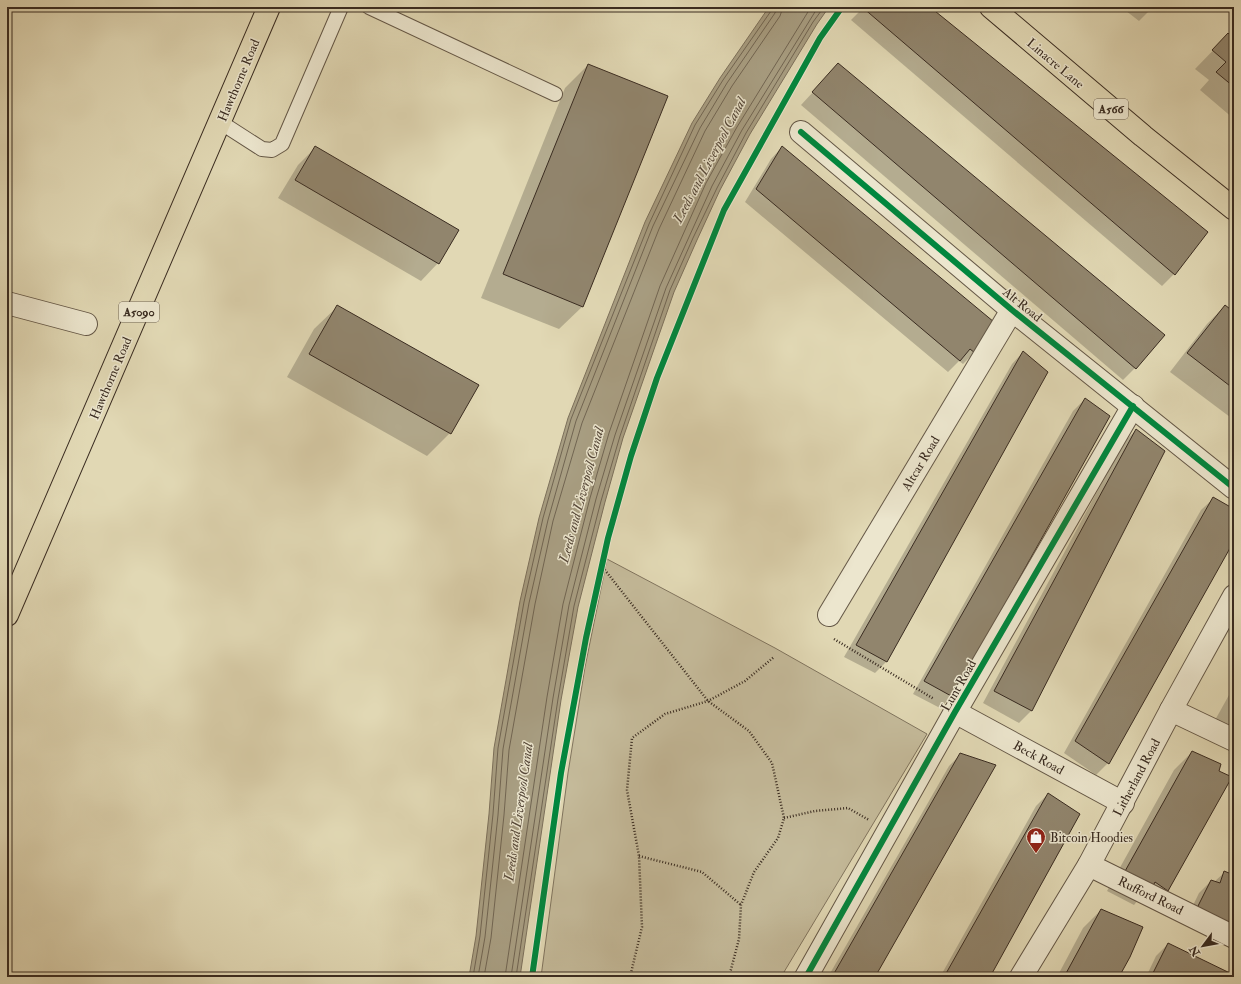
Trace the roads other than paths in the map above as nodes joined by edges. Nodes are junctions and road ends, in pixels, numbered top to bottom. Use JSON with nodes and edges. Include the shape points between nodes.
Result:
{"nodes":[{"id":1,"x":269,"y":7,"type":"edge"},
{"id":2,"x":341,"y":7,"type":"edge"},
{"id":3,"x":369,"y":7,"type":"edge"},
{"id":4,"x":991,"y":7,"type":"edge"},
{"id":5,"x":555,"y":94,"type":"dead end"},
{"id":6,"x":220,"y":122,"type":"junction"},
{"id":7,"x":801,"y":132,"type":"dead end"},
{"id":8,"x":1234,"y":209,"type":"edge"},
{"id":9,"x":7,"y":303,"type":"edge"},
{"id":10,"x":1012,"y":310,"type":"junction"},
{"id":11,"x":86,"y":324,"type":"dead end"},
{"id":12,"x":1133,"y":406,"type":"junction"},
{"id":13,"x":1234,"y":488,"type":"edge"},
{"id":14,"x":12,"y":592,"type":"edge"},
{"id":15,"x":1234,"y":596,"type":"edge"},
{"id":16,"x":7,"y":615,"type":"edge"},
{"id":17,"x":829,"y":615,"type":"road end"},
{"id":18,"x":1171,"y":710,"type":"junction"},
{"id":19,"x":955,"y":712,"type":"junction"},
{"id":20,"x":1234,"y":740,"type":"edge"},
{"id":21,"x":1122,"y":803,"type":"junction"},
{"id":22,"x":1089,"y":865,"type":"junction"},
{"id":23,"x":1234,"y":937,"type":"edge"},
{"id":24,"x":806,"y":977,"type":"edge"},
{"id":25,"x":1021,"y":977,"type":"edge"}],
"edges":[{"from":1,"to":6,"type":"main road","name":"Hawthorne Road","number":"A5090"},
{"from":2,"to":6,"type":"lane","via":[[282,144],[272,150],[262,149]]},
{"from":3,"to":5,"type":"lane"},
{"from":4,"to":8,"type":"main road","name":"Linacre Lane","number":"A566","via":[[1143,136]]},
{"from":6,"to":14,"type":"main road","name":"Hawthorne Road","number":"A5090"},
{"from":7,"to":10,"type":"street","name":"Alt Road"},
{"from":9,"to":11,"type":"street"},
{"from":10,"to":12,"type":"street","name":"Alt Road"},
{"from":10,"to":17,"type":"street","name":"Altcar Road"},
{"from":12,"to":13,"type":"street","name":"Alt Road"},
{"from":12,"to":19,"type":"street","name":"Lunt Road"},
{"from":14,"to":16,"type":"main road","name":"Hawthorne Road","number":"A5090"},
{"from":15,"to":18,"type":"street","name":"Litherland Road"},
{"from":18,"to":20,"type":"street"},
{"from":18,"to":21,"type":"street","name":"Litherland Road"},
{"from":19,"to":21,"type":"street","name":"Beck Road"},
{"from":19,"to":24,"type":"street","name":"Lunt Road"},
{"from":21,"to":22,"type":"street","name":"Litherland Road"},
{"from":22,"to":23,"type":"street","name":"Rufford Road"},
{"from":22,"to":25,"type":"street","name":"Litherland Road"}]}
